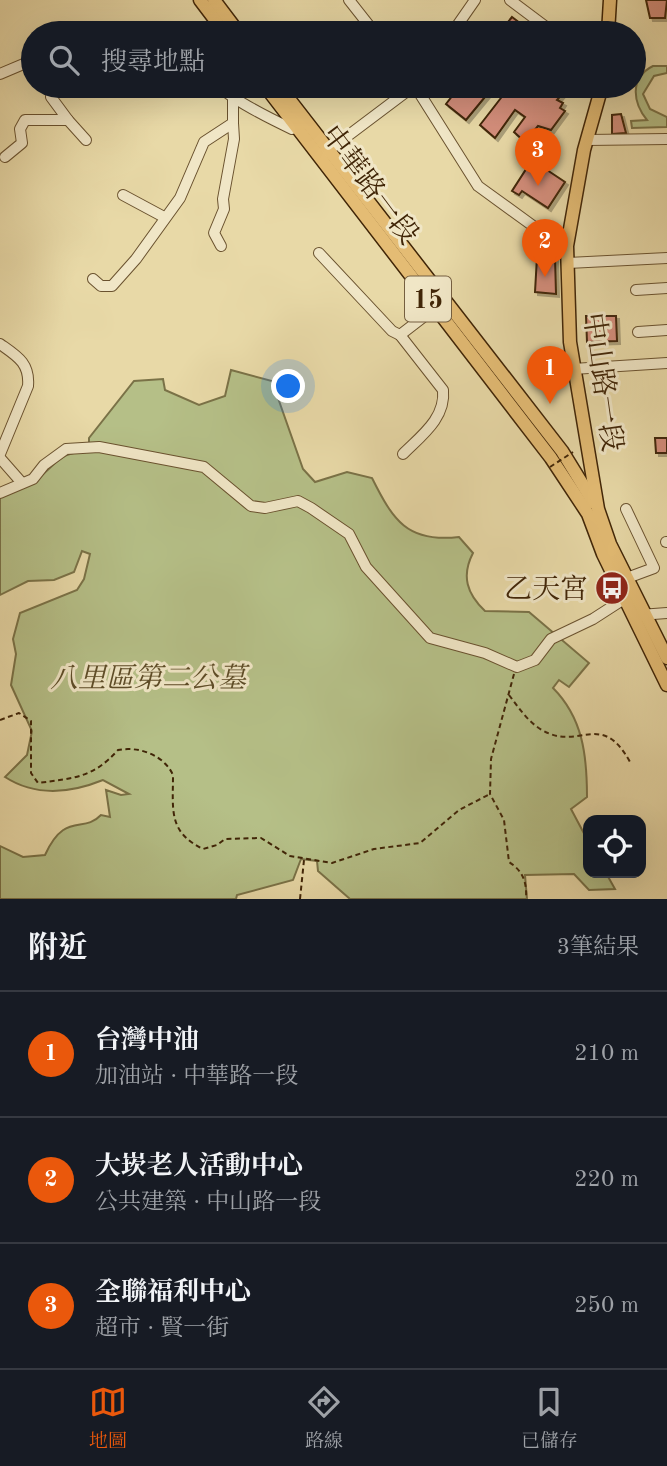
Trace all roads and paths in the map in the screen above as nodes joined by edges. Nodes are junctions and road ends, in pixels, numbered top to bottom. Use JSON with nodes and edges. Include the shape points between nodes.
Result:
{"nodes":[{"id":1,"x":200,"y":0,"type":"edge"},
{"id":2,"x":214,"y":0,"type":"edge"},
{"id":3,"x":349,"y":0,"type":"edge"},
{"id":4,"x":475,"y":0,"type":"edge"},
{"id":5,"x":510,"y":0,"type":"edge"},
{"id":6,"x":610,"y":0,"type":"edge"},
{"id":7,"x":216,"y":21,"type":"edge"},
{"id":8,"x":230,"y":21,"type":"edge"},
{"id":9,"x":366,"y":21,"type":"edge"},
{"id":10,"x":460,"y":21,"type":"edge"},
{"id":11,"x":538,"y":21,"type":"edge"},
{"id":12,"x":609,"y":21,"type":"edge"},
{"id":13,"x":21,"y":65,"type":"edge"},
{"id":14,"x":0,"y":74,"type":"edge"},
{"id":15,"x":52,"y":98,"type":"edge"},
{"id":16,"x":276,"y":98,"type":"edge"},
{"id":17,"x":286,"y":98,"type":"edge"},
{"id":18,"x":399,"y":98,"type":"edge"},
{"id":19,"x":423,"y":98,"type":"edge"},
{"id":20,"x":598,"y":98,"type":"edge"},
{"id":21,"x":233,"y":99,"type":"joint"},
{"id":22,"x":68,"y":120,"type":"junction"},
{"id":23,"x":233,"y":123,"type":"junction"},
{"id":24,"x":301,"y":124,"type":"junction"},
{"id":25,"x":86,"y":139,"type":"dead end"},
{"id":26,"x":667,"y":139,"type":"edge"},
{"id":27,"x":587,"y":140,"type":"junction"},
{"id":28,"x":324,"y":154,"type":"junction"},
{"id":29,"x":5,"y":158,"type":"dead end"},
{"id":30,"x":123,"y":195,"type":"dead end"},
{"id":31,"x":164,"y":216,"type":"junction"},
{"id":32,"x":221,"y":246,"type":"dead end"},
{"id":33,"x":567,"y":246,"type":"junction"},
{"id":34,"x":319,"y":253,"type":"dead end"},
{"id":35,"x":667,"y":258,"type":"edge"},
{"id":36,"x":568,"y":263,"type":"junction"},
{"id":37,"x":93,"y":279,"type":"dead end"},
{"id":38,"x":667,"y":288,"type":"edge"},
{"id":39,"x":636,"y":290,"type":"dead end"},
{"id":40,"x":435,"y":308,"type":"junction"},
{"id":41,"x":667,"y":330,"type":"edge"},
{"id":42,"x":638,"y":332,"type":"dead end"},
{"id":43,"x":400,"y":335,"type":"junction"},
{"id":44,"x":0,"y":344,"type":"edge"},
{"id":45,"x":667,"y":363,"type":"edge"},
{"id":46,"x":573,"y":369,"type":"junction"},
{"id":47,"x":573,"y":452,"type":"dead end"},
{"id":48,"x":403,"y":454,"type":"dead end"},
{"id":49,"x":0,"y":456,"type":"edge"},
{"id":50,"x":550,"y":467,"type":"dead end"},
{"id":51,"x":22,"y":483,"type":"junction"},
{"id":52,"x":0,"y":493,"type":"edge"},
{"id":53,"x":626,"y":509,"type":"dead end"},
{"id":54,"x":593,"y":512,"type":"junction"},
{"id":55,"x":627,"y":579,"type":"junction"},
{"id":56,"x":624,"y":599,"type":"junction"},
{"id":57,"x":667,"y":612,"type":"edge"},
{"id":58,"x":639,"y":616,"type":"junction"},
{"id":59,"x":667,"y":658,"type":"edge"},
{"id":60,"x":517,"y":667,"type":"junction"},
{"id":61,"x":667,"y":685,"type":"edge"},
{"id":62,"x":508,"y":694,"type":"junction"},
{"id":63,"x":0,"y":720,"type":"edge"},
{"id":64,"x":630,"y":762,"type":"dead end"},
{"id":65,"x":490,"y":794,"type":"junction"},
{"id":66,"x":304,"y":859,"type":"junction"},
{"id":67,"x":300,"y":899,"type":"edge"},
{"id":68,"x":526,"y":899,"type":"edge"}],
"edges":[{"from":1,"to":7,"type":"main road"},
{"from":2,"to":8,"type":"main road"},
{"from":3,"to":9,"type":"street"},
{"from":4,"to":10,"type":"street"},
{"from":5,"to":11,"type":"street"},
{"from":6,"to":12,"type":"main road"},
{"from":13,"to":14,"type":"street"},
{"from":15,"to":22,"type":"street"},
{"from":16,"to":24,"type":"main road","name":"中華路一段","number":"15"},
{"from":17,"to":24,"type":"main road","name":"中華路一段","number":"15"},
{"from":18,"to":28,"type":"street"},
{"from":19,"to":33,"type":"street","via":[[478,186]]},
{"from":20,"to":27,"type":"main road","name":"中山路一段"},
{"from":21,"to":23,"type":"street"},
{"from":21,"to":24,"type":"street","via":[[292,129]]},
{"from":22,"to":25,"type":"street"},
{"from":22,"to":29,"type":"street","via":[[25,120],[20,130],[22,143]]},
{"from":23,"to":31,"type":"street","via":[[204,142],[180,198]]},
{"from":23,"to":32,"type":"street","via":[[224,209],[214,233]]},
{"from":24,"to":28,"type":"main road","name":"中華路一段","number":"15"},
{"from":26,"to":27,"type":"street"},
{"from":27,"to":33,"type":"main road","name":"中山路一段"},
{"from":28,"to":40,"type":"main road","name":"中華路一段","number":"15"},
{"from":28,"to":54,"type":"main road","name":"中華路一段","number":"15","via":[[562,452]]},
{"from":30,"to":31,"type":"street"},
{"from":31,"to":37,"type":"street","via":[[112,286],[101,286]]},
{"from":33,"to":36,"type":"main road","name":"中山路一段"},
{"from":34,"to":43,"type":"street"},
{"from":35,"to":36,"type":"street"},
{"from":36,"to":46,"type":"main road","name":"中山路一段"},
{"from":38,"to":39,"type":"street"},
{"from":40,"to":43,"type":"street"},
{"from":40,"to":54,"type":"main road","name":"中華路一段","number":"15"},
{"from":41,"to":42,"type":"street"},
{"from":43,"to":48,"type":"street","via":[[443,390],[444,401],[433,425]]},
{"from":44,"to":49,"type":"street","via":[[27,366],[29,375]]},
{"from":45,"to":46,"type":"street"},
{"from":46,"to":54,"type":"main road","name":"中山路一段"},
{"from":47,"to":50,"type":"path","bridge":true},
{"from":49,"to":51,"type":"street"},
{"from":51,"to":52,"type":"street"},
{"from":51,"to":60,"type":"street","via":[[33,480],[57,453],[99,447],[204,467],[250,506],[265,508],[298,501],[349,534],[366,567],[430,638]]},
{"from":53,"to":55,"type":"street","via":[[654,568]]},
{"from":54,"to":55,"type":"main road","number":"15"},
{"from":54,"to":56,"type":"main road","number":"15"},
{"from":55,"to":58,"type":"main road","number":"15"},
{"from":56,"to":58,"type":"main road","number":"15"},
{"from":56,"to":60,"type":"street","via":[[551,639],[535,660]]},
{"from":57,"to":58,"type":"street"},
{"from":58,"to":59,"type":"main road","number":"15"},
{"from":58,"to":61,"type":"main road","number":"15"},
{"from":60,"to":62,"type":"path"},
{"from":62,"to":64,"type":"path","via":[[543,731],[557,736],[603,734],[616,739]]},
{"from":62,"to":65,"type":"path","via":[[491,759]]},
{"from":63,"to":66,"type":"path","via":[[19,713],[31,721],[32,773],[38,783],[92,772],[118,750],[139,748],[171,769],[176,824],[189,842],[203,849],[225,838],[261,838]]},
{"from":65,"to":66,"type":"path","via":[[459,810],[420,843],[374,849],[332,863]]},
{"from":65,"to":68,"type":"path","via":[[504,820],[509,862],[520,869],[527,886]]},
{"from":66,"to":67,"type":"path"}]}
